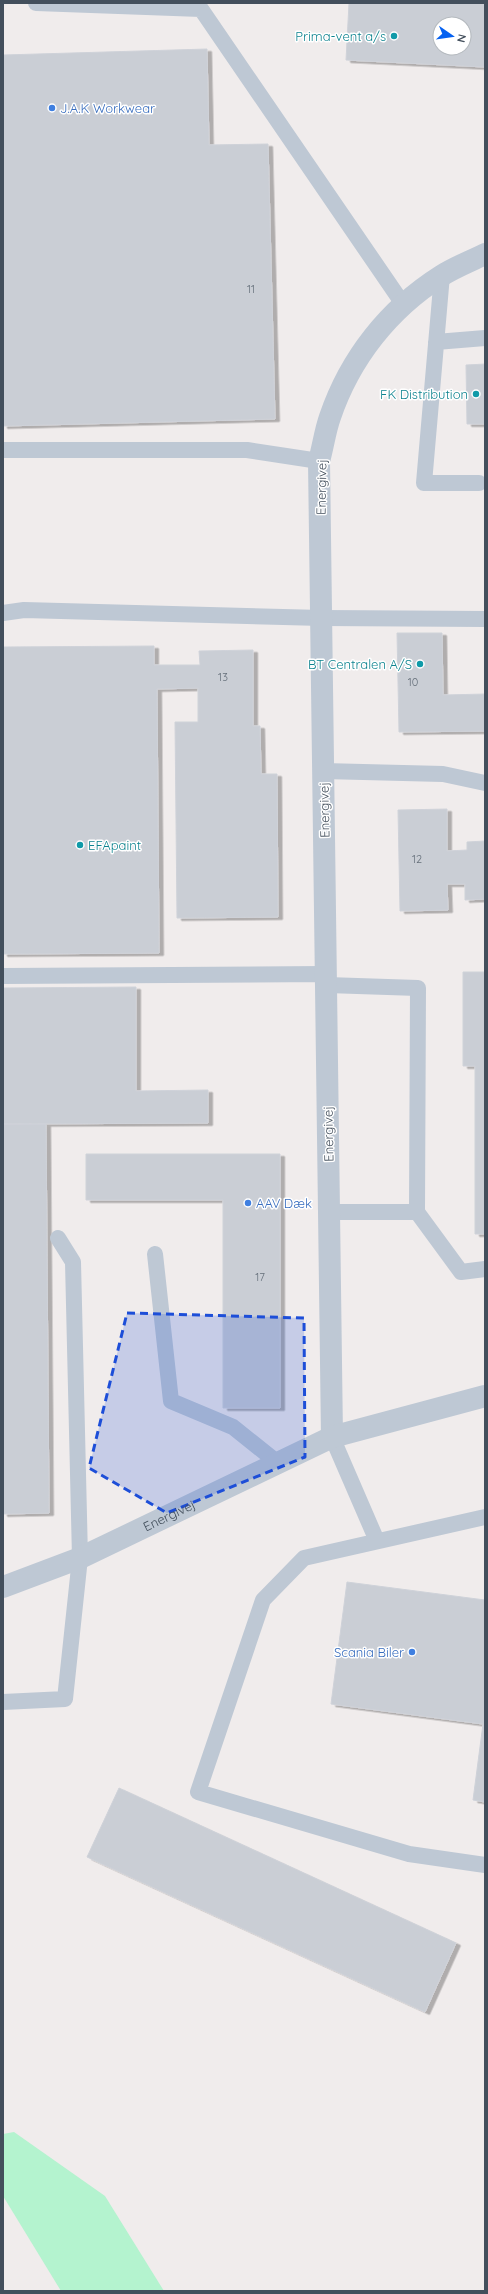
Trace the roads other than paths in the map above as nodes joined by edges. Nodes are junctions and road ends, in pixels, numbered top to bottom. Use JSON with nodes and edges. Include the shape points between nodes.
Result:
{"nodes":[{"id":1,"x":36,"y":3,"type":"edge"},
{"id":2,"x":485,"y":254,"type":"edge"},
{"id":3,"x":442,"y":276,"type":"junction"},
{"id":4,"x":403,"y":304,"type":"junction"},
{"id":5,"x":485,"y":338,"type":"edge"},
{"id":6,"x":436,"y":342,"type":"junction"},
{"id":7,"x":3,"y":450,"type":"edge"},
{"id":8,"x":320,"y":462,"type":"junction"},
{"id":9,"x":479,"y":483,"type":"dead end"},
{"id":10,"x":3,"y":613,"type":"edge"},
{"id":11,"x":322,"y":618,"type":"junction"},
{"id":12,"x":485,"y":619,"type":"edge"},
{"id":13,"x":323,"y":771,"type":"junction"},
{"id":14,"x":485,"y":783,"type":"edge"},
{"id":15,"x":3,"y":976,"type":"edge"},
{"id":16,"x":326,"y":980,"type":"junction"},
{"id":17,"x":329,"y":1212,"type":"junction"},
{"id":18,"x":417,"y":1212,"type":"junction"},
{"id":19,"x":58,"y":1238,"type":"dead end"},
{"id":20,"x":155,"y":1254,"type":"dead end"},
{"id":21,"x":485,"y":1269,"type":"edge"},
{"id":22,"x":485,"y":1396,"type":"edge"},
{"id":23,"x":332,"y":1437,"type":"junction"},
{"id":24,"x":278,"y":1463,"type":"junction"},
{"id":25,"x":485,"y":1517,"type":"edge"},
{"id":26,"x":377,"y":1541,"type":"junction"},
{"id":27,"x":80,"y":1558,"type":"junction"},
{"id":28,"x":3,"y":1587,"type":"edge"},
{"id":29,"x":3,"y":1702,"type":"edge"},
{"id":30,"x":485,"y":1864,"type":"edge"}],
"edges":[{"from":1,"to":4,"type":"lane","via":[[201,9]]},
{"from":2,"to":3,"type":"street","name":"Energivej"},
{"from":3,"to":4,"type":"street","name":"Energivej"},
{"from":3,"to":6,"type":"lane"},
{"from":4,"to":8,"type":"street","name":"Energivej","via":[[372,337],[348,376],[330,417]]},
{"from":5,"to":6,"type":"lane"},
{"from":6,"to":9,"type":"lane","via":[[424,482]]},
{"from":7,"to":8,"type":"lane","via":[[247,450]]},
{"from":8,"to":11,"type":"street","name":"Energivej"},
{"from":10,"to":11,"type":"lane","via":[[24,610]]},
{"from":11,"to":12,"type":"lane"},
{"from":11,"to":13,"type":"street","name":"Energivej"},
{"from":13,"to":14,"type":"lane","via":[[443,774]]},
{"from":13,"to":16,"type":"street","name":"Energivej"},
{"from":15,"to":16,"type":"lane"},
{"from":16,"to":17,"type":"street","name":"Energivej"},
{"from":16,"to":18,"type":"lane","via":[[418,988]]},
{"from":17,"to":18,"type":"lane"},
{"from":17,"to":23,"type":"street","name":"Energivej"},
{"from":18,"to":21,"type":"lane","via":[[461,1272]]},
{"from":19,"to":27,"type":"lane","via":[[73,1262]]},
{"from":20,"to":24,"type":"lane","via":[[171,1401],[233,1427]]},
{"from":22,"to":23,"type":"street","name":"Energivej"},
{"from":23,"to":24,"type":"street","name":"Energivej"},
{"from":23,"to":26,"type":"lane"},
{"from":24,"to":27,"type":"street","name":"Energivej"},
{"from":25,"to":26,"type":"lane"},
{"from":26,"to":30,"type":"lane","via":[[304,1558],[263,1600],[198,1792],[409,1854]]},
{"from":27,"to":28,"type":"street","name":"Energivej"},
{"from":27,"to":29,"type":"lane","via":[[65,1698]]}]}
